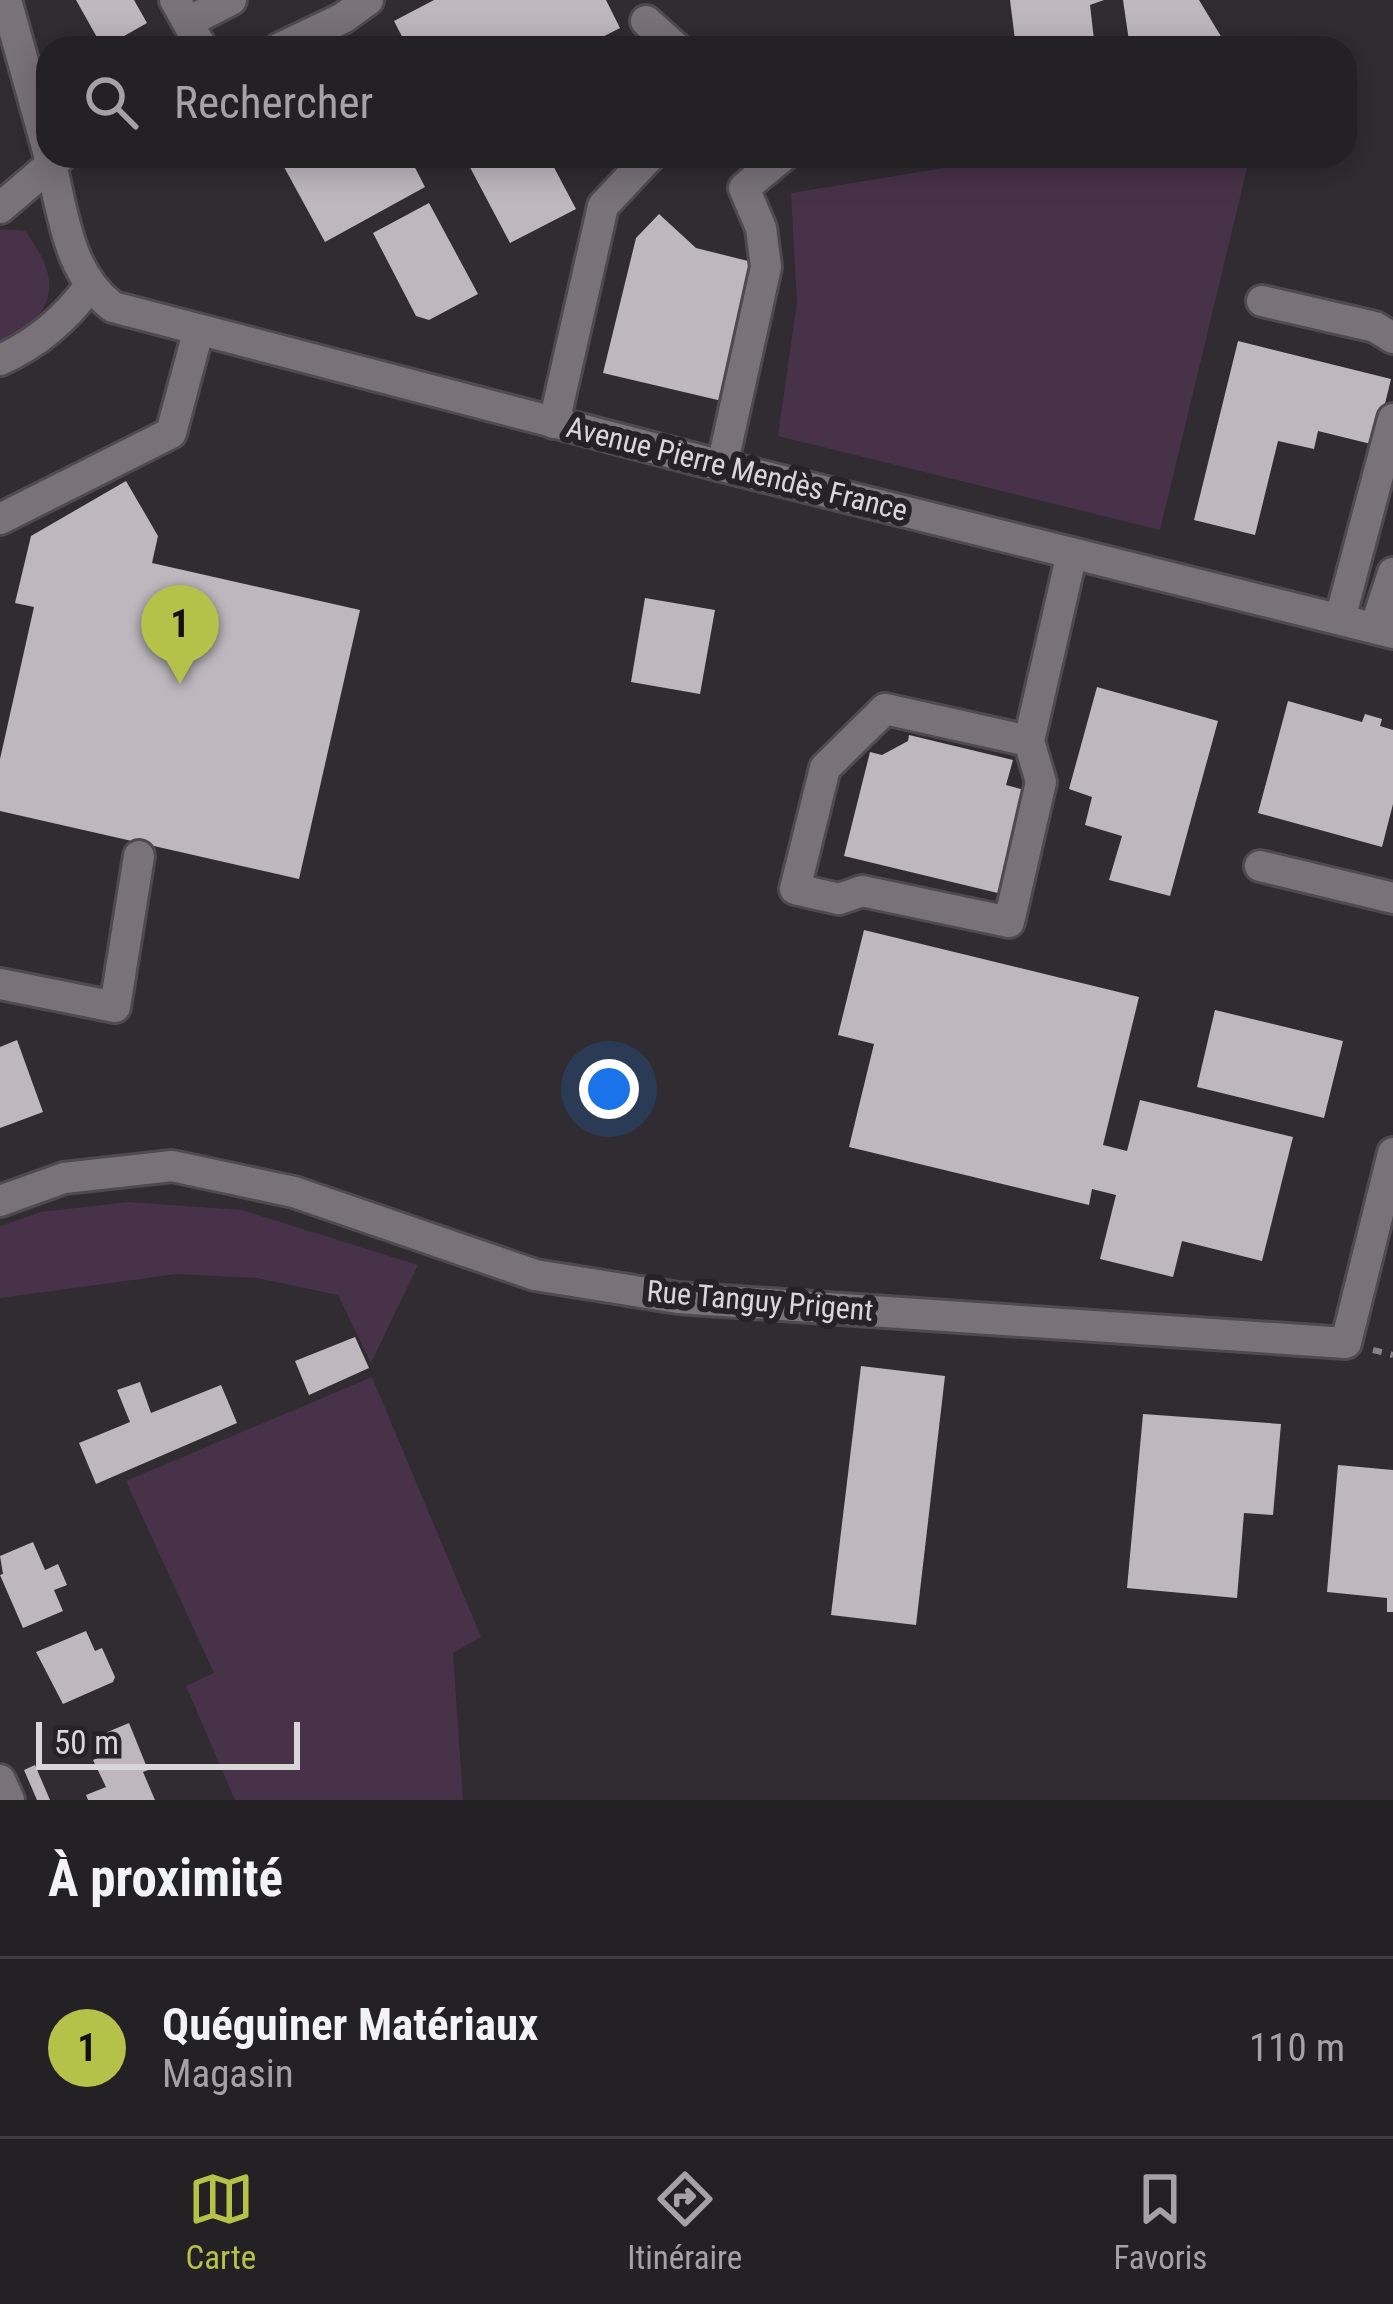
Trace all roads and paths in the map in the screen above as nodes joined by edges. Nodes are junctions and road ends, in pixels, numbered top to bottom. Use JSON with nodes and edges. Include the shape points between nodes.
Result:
{"nodes":[{"id":1,"x":6,"y":0,"type":"edge"},
{"id":2,"x":231,"y":0,"type":"edge"},
{"id":3,"x":368,"y":0,"type":"edge"},
{"id":4,"x":646,"y":21,"type":"dead end"},
{"id":5,"x":188,"y":23,"type":"edge"},
{"id":6,"x":305,"y":36,"type":"edge"},
{"id":7,"x":663,"y":36,"type":"edge"},
{"id":8,"x":36,"y":102,"type":"edge"},
{"id":9,"x":41,"y":168,"type":"edge"},
{"id":10,"x":54,"y":168,"type":"edge"},
{"id":11,"x":639,"y":168,"type":"edge"},
{"id":12,"x":768,"y":168,"type":"edge"},
{"id":13,"x":0,"y":208,"type":"edge"},
{"id":14,"x":90,"y":286,"type":"junction"},
{"id":15,"x":1262,"y":301,"type":"dead end"},
{"id":16,"x":198,"y":332,"type":"junction"},
{"id":17,"x":1393,"y":338,"type":"edge"},
{"id":18,"x":0,"y":360,"type":"edge"},
{"id":19,"x":1393,"y":419,"type":"edge"},
{"id":20,"x":554,"y":423,"type":"junction"},
{"id":21,"x":722,"y":466,"type":"junction"},
{"id":22,"x":0,"y":520,"type":"edge"},
{"id":23,"x":1072,"y":553,"type":"junction"},
{"id":24,"x":1393,"y":573,"type":"edge"},
{"id":25,"x":1340,"y":619,"type":"junction"},
{"id":26,"x":1384,"y":631,"type":"edge"},
{"id":27,"x":1028,"y":741,"type":"junction"},
{"id":28,"x":139,"y":856,"type":"dead end"},
{"id":29,"x":1260,"y":866,"type":"dead end"},
{"id":30,"x":1393,"y":898,"type":"edge"},
{"id":31,"x":0,"y":984,"type":"edge"},
{"id":32,"x":1393,"y":1153,"type":"edge"},
{"id":33,"x":0,"y":1201,"type":"edge"},
{"id":34,"x":0,"y":1780,"type":"edge"},
{"id":35,"x":9,"y":1800,"type":"edge"}],
"edges":[{"from":1,"to":8,"type":"street"},
{"from":2,"to":5,"type":"street"},
{"from":3,"to":6,"type":"street"},
{"from":4,"to":7,"type":"street"},
{"from":9,"to":13,"type":"street"},
{"from":10,"to":14,"type":"street","via":[[67,231]]},
{"from":11,"to":20,"type":"street","via":[[603,206]]},
{"from":12,"to":21,"type":"street","via":[[744,188],[766,267]]},
{"from":14,"to":16,"type":"street","name":"Avenue Pierre Mendès France","via":[[112,307]]},
{"from":14,"to":18,"type":"street","via":[[69,315]]},
{"from":15,"to":17,"type":"street"},
{"from":16,"to":20,"type":"street","name":"Avenue Pierre Mendès France"},
{"from":16,"to":22,"type":"street","via":[[171,433]]},
{"from":19,"to":25,"type":"street"},
{"from":20,"to":21,"type":"street","name":"Avenue Pierre Mendès France"},
{"from":21,"to":23,"type":"street","name":"Avenue Pierre Mendès France"},
{"from":23,"to":25,"type":"street","name":"Avenue Pierre Mendès France"},
{"from":23,"to":27,"type":"street"},
{"from":24,"to":26,"type":"street"},
{"from":25,"to":26,"type":"street","name":"Avenue Pierre Mendès France"},
{"from":27,"to":27,"type":"street","via":[[1041,782],[1009,922],[862,891],[839,899],[795,890],[825,768],[885,709]]},
{"from":28,"to":31,"type":"street","via":[[115,1007]]},
{"from":29,"to":30,"type":"street"},
{"from":32,"to":33,"type":"street","name":"Rue Tanguy Prigent","via":[[1346,1343],[678,1298],[535,1275],[294,1192],[172,1166],[64,1178]]},
{"from":34,"to":35,"type":"street"}]}
